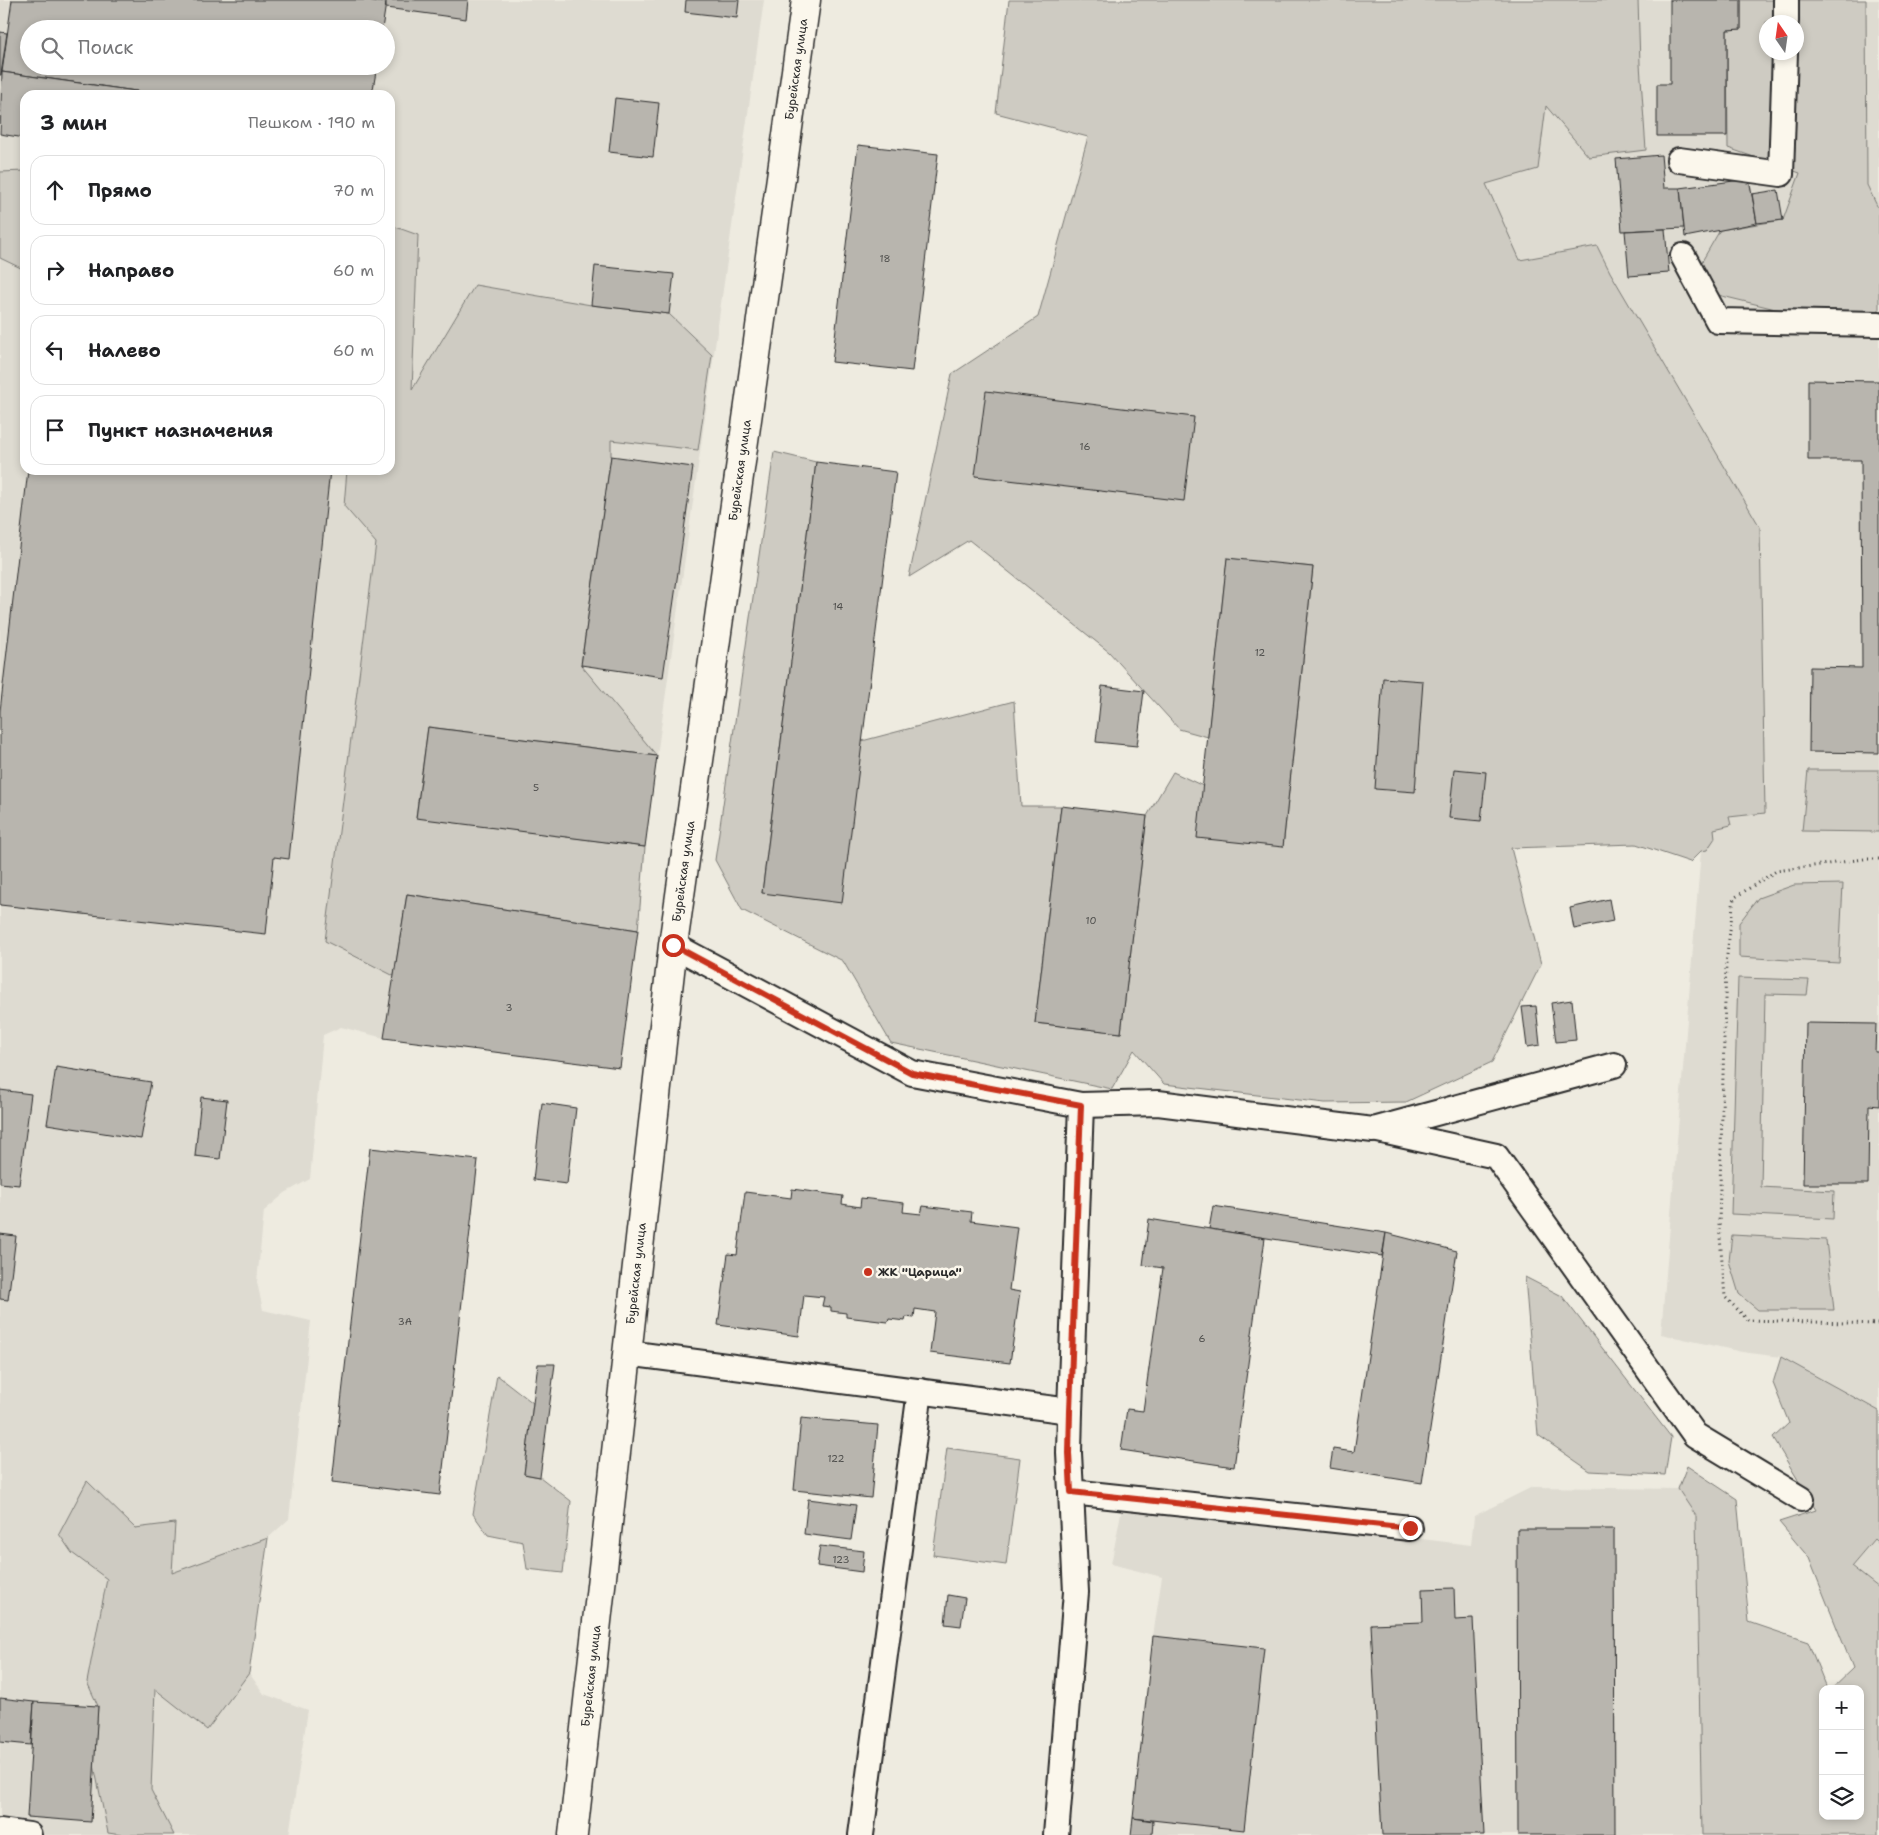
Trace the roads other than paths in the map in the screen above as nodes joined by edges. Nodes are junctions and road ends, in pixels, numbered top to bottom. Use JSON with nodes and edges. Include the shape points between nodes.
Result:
{"nodes":[{"id":1,"x":806,"y":0,"type":"edge"},
{"id":2,"x":1786,"y":0,"type":"edge"},
{"id":3,"x":1786,"y":15,"type":"edge"},
{"id":4,"x":1785,"y":60,"type":"edge"},
{"id":5,"x":1679,"y":160,"type":"dead end"},
{"id":6,"x":1683,"y":256,"type":"dead end"},
{"id":7,"x":1879,"y":324,"type":"edge"},
{"id":8,"x":673,"y":945,"type":"junction"},
{"id":9,"x":1614,"y":1066,"type":"dead end"},
{"id":10,"x":1081,"y":1105,"type":"junction"},
{"id":11,"x":1374,"y":1130,"type":"junction"},
{"id":12,"x":627,"y":1353,"type":"junction"},
{"id":13,"x":920,"y":1391,"type":"junction"},
{"id":14,"x":1070,"y":1411,"type":"junction"},
{"id":15,"x":1071,"y":1492,"type":"junction"},
{"id":16,"x":1801,"y":1499,"type":"dead end"},
{"id":17,"x":1410,"y":1528,"type":"dead end"},
{"id":18,"x":0,"y":1831,"type":"edge"},
{"id":19,"x":29,"y":1835,"type":"edge"},
{"id":20,"x":573,"y":1835,"type":"edge"},
{"id":21,"x":861,"y":1835,"type":"edge"},
{"id":22,"x":1056,"y":1835,"type":"edge"}],
"edges":[{"from":1,"to":8,"type":"street","name":"Бурейская улица"},
{"from":2,"to":3,"type":"lane"},
{"from":4,"to":5,"type":"lane","via":[[1781,174]]},
{"from":6,"to":7,"type":"lane","via":[[1718,321]]},
{"from":8,"to":10,"type":"lane","via":[[912,1073]]},
{"from":8,"to":12,"type":"street","name":"Бурейская улица"},
{"from":9,"to":11,"type":"lane"},
{"from":10,"to":11,"type":"lane","via":[[1158,1103]]},
{"from":10,"to":14,"type":"lane"},
{"from":11,"to":16,"type":"lane","via":[[1496,1156],[1695,1435]]},
{"from":12,"to":13,"type":"lane"},
{"from":12,"to":20,"type":"street","name":"Бурейская улица"},
{"from":13,"to":14,"type":"lane"},
{"from":13,"to":21,"type":"lane"},
{"from":14,"to":15,"type":"lane"},
{"from":15,"to":17,"type":"lane"},
{"from":15,"to":22,"type":"lane","via":[[1076,1592]]},
{"from":18,"to":19,"type":"lane"}]}
